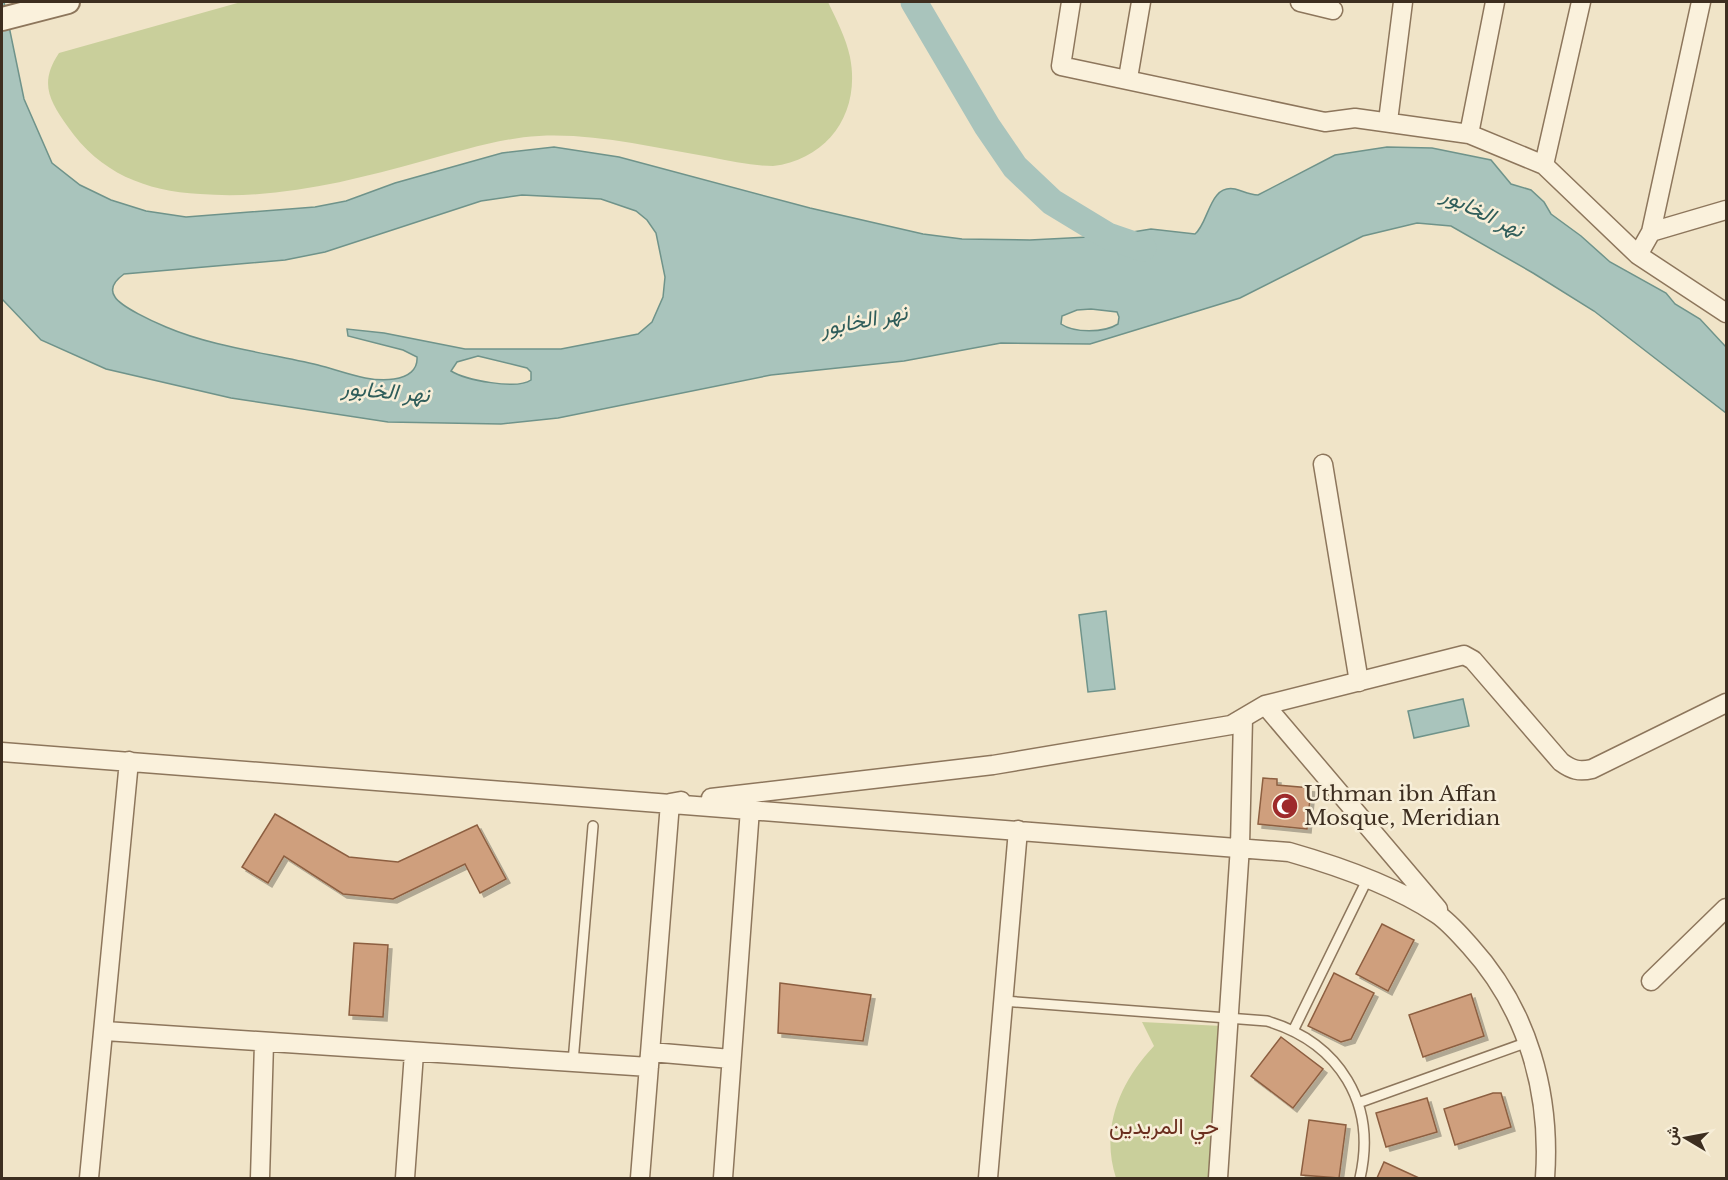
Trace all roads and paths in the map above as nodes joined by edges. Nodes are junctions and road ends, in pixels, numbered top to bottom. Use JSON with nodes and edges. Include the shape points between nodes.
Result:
{"nodes":[{"id":1,"x":68,"y":2,"type":"edge"},
{"id":2,"x":1071,"y":2,"type":"edge"},
{"id":3,"x":1142,"y":2,"type":"edge"},
{"id":4,"x":1300,"y":2,"type":"edge"},
{"id":5,"x":1403,"y":2,"type":"edge"},
{"id":6,"x":1495,"y":2,"type":"edge"},
{"id":7,"x":1581,"y":2,"type":"edge"},
{"id":8,"x":1701,"y":2,"type":"edge"},
{"id":9,"x":1333,"y":10,"type":"dead end"},
{"id":10,"x":2,"y":19,"type":"edge"},
{"id":11,"x":1128,"y":78,"type":"junction"},
{"id":12,"x":1388,"y":121,"type":"junction"},
{"id":13,"x":1469,"y":134,"type":"junction"},
{"id":14,"x":1544,"y":165,"type":"junction"},
{"id":15,"x":1726,"y":210,"type":"edge"},
{"id":16,"x":1651,"y":232,"type":"junction"},
{"id":17,"x":1638,"y":255,"type":"junction"},
{"id":18,"x":1726,"y":313,"type":"edge"},
{"id":19,"x":1323,"y":464,"type":"dead end"},
{"id":20,"x":1359,"y":682,"type":"junction"},
{"id":21,"x":1726,"y":703,"type":"edge"},
{"id":22,"x":1265,"y":705,"type":"junction"},
{"id":23,"x":1243,"y":718,"type":"junction"},
{"id":24,"x":2,"y":752,"type":"edge"},
{"id":25,"x":129,"y":761,"type":"junction"},
{"id":26,"x":669,"y":803,"type":"junction"},
{"id":27,"x":750,"y":809,"type":"junction"},
{"id":28,"x":593,"y":826,"type":"dead end"},
{"id":29,"x":1018,"y":830,"type":"junction"},
{"id":30,"x":1240,"y":846,"type":"junction"},
{"id":31,"x":1367,"y":880,"type":"junction"},
{"id":32,"x":1726,"y":908,"type":"edge"},
{"id":33,"x":1460,"y":936,"type":"junction"},
{"id":34,"x":1651,"y":981,"type":"dead end"},
{"id":35,"x":1003,"y":1001,"type":"junction"},
{"id":36,"x":1229,"y":1018,"type":"junction"},
{"id":37,"x":1293,"y":1030,"type":"junction"},
{"id":38,"x":105,"y":1031,"type":"junction"},
{"id":39,"x":1528,"y":1041,"type":"junction"},
{"id":40,"x":264,"y":1044,"type":"junction"},
{"id":41,"x":414,"y":1053,"type":"junction"},
{"id":42,"x":650,"y":1059,"type":"junction"},
{"id":43,"x":731,"y":1059,"type":"junction"},
{"id":44,"x":573,"y":1062,"type":"junction"},
{"id":45,"x":1358,"y":1103,"type":"junction"},
{"id":46,"x":89,"y":1179,"type":"edge"},
{"id":47,"x":261,"y":1179,"type":"edge"},
{"id":48,"x":405,"y":1179,"type":"edge"},
{"id":49,"x":640,"y":1179,"type":"edge"},
{"id":50,"x":723,"y":1179,"type":"edge"},
{"id":51,"x":988,"y":1179,"type":"edge"},
{"id":52,"x":1218,"y":1179,"type":"edge"},
{"id":53,"x":1360,"y":1179,"type":"edge"},
{"id":54,"x":1545,"y":1179,"type":"edge"}],
"edges":[{"from":1,"to":10,"type":"street"},
{"from":2,"to":11,"type":"street","via":[[1061,66]]},
{"from":3,"to":11,"type":"street"},
{"from":4,"to":9,"type":"street"},
{"from":5,"to":12,"type":"street"},
{"from":6,"to":13,"type":"street"},
{"from":7,"to":14,"type":"street"},
{"from":8,"to":16,"type":"street"},
{"from":11,"to":12,"type":"street","via":[[1325,122],[1355,118]]},
{"from":12,"to":13,"type":"street"},
{"from":13,"to":14,"type":"street"},
{"from":14,"to":17,"type":"street"},
{"from":15,"to":16,"type":"street"},
{"from":16,"to":17,"type":"street"},
{"from":17,"to":18,"type":"street"},
{"from":19,"to":20,"type":"street"},
{"from":20,"to":21,"type":"street","via":[[1464,655],[1473,660],[1561,762],[1581,771]]},
{"from":20,"to":22,"type":"street"},
{"from":22,"to":23,"type":"street"},
{"from":22,"to":33,"type":"street"},
{"from":23,"to":26,"type":"street","via":[[1232,726],[993,765]]},
{"from":23,"to":30,"type":"street"},
{"from":24,"to":25,"type":"street"},
{"from":25,"to":26,"type":"street"},
{"from":25,"to":38,"type":"street"},
{"from":26,"to":27,"type":"street"},
{"from":26,"to":42,"type":"street"},
{"from":27,"to":29,"type":"street"},
{"from":27,"to":43,"type":"street"},
{"from":28,"to":44,"type":"lane"},
{"from":29,"to":30,"type":"street"},
{"from":29,"to":35,"type":"street"},
{"from":30,"to":31,"type":"street","via":[[1289,852]]},
{"from":30,"to":36,"type":"street"},
{"from":31,"to":33,"type":"street","via":[[1439,915]]},
{"from":31,"to":37,"type":"lane"},
{"from":32,"to":34,"type":"street"},
{"from":33,"to":39,"type":"street","via":[[1509,1000]]},
{"from":35,"to":36,"type":"lane"},
{"from":35,"to":51,"type":"street"},
{"from":36,"to":37,"type":"lane","via":[[1267,1021]]},
{"from":36,"to":52,"type":"street"},
{"from":37,"to":45,"type":"lane","via":[[1313,1042],[1337,1065]]},
{"from":38,"to":40,"type":"street"},
{"from":38,"to":46,"type":"street"},
{"from":39,"to":45,"type":"lane"},
{"from":39,"to":54,"type":"street","via":[[1543,1100]]},
{"from":40,"to":41,"type":"street"},
{"from":40,"to":47,"type":"street"},
{"from":41,"to":44,"type":"street"},
{"from":41,"to":48,"type":"street"},
{"from":42,"to":43,"type":"street"},
{"from":42,"to":44,"type":"street"},
{"from":42,"to":49,"type":"street"},
{"from":43,"to":50,"type":"street"},
{"from":45,"to":53,"type":"lane","via":[[1365,1144]]}]}
